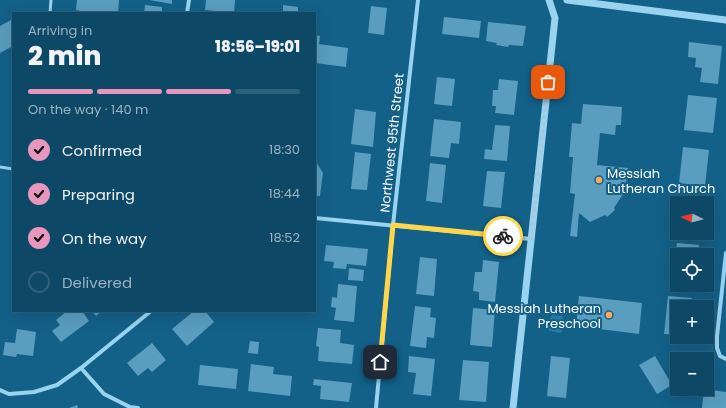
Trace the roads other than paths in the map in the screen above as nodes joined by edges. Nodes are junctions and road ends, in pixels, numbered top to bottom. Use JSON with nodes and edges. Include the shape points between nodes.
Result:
{"nodes":[{"id":1,"x":51,"y":0,"type":"edge"},
{"id":2,"x":189,"y":0,"type":"edge"},
{"id":3,"x":418,"y":0,"type":"edge"},
{"id":4,"x":549,"y":0,"type":"edge"},
{"id":5,"x":567,"y":0,"type":"edge"},
{"id":6,"x":50,"y":12,"type":"edge"},
{"id":7,"x":187,"y":12,"type":"edge"},
{"id":8,"x":726,"y":20,"type":"edge"},
{"id":9,"x":0,"y":167,"type":"edge"},
{"id":10,"x":12,"y":168,"type":"edge"},
{"id":11,"x":316,"y":218,"type":"edge"},
{"id":12,"x":393,"y":225,"type":"junction"},
{"id":13,"x":531,"y":239,"type":"junction"},
{"id":14,"x":726,"y":253,"type":"edge"},
{"id":15,"x":150,"y":312,"type":"edge"},
{"id":16,"x":726,"y":359,"type":"edge"},
{"id":17,"x":81,"y":368,"type":"junction"},
{"id":18,"x":0,"y":390,"type":"edge"},
{"id":19,"x":138,"y":408,"type":"edge"},
{"id":20,"x":376,"y":408,"type":"edge"},
{"id":21,"x":513,"y":408,"type":"edge"}],
"edges":[{"from":1,"to":6,"type":"lane"},
{"from":2,"to":7,"type":"street"},
{"from":3,"to":12,"type":"street","name":"Northwest 95th Street"},
{"from":4,"to":13,"type":"street","via":[[555,18]]},
{"from":5,"to":8,"type":"street"},
{"from":9,"to":10,"type":"lane"},
{"from":11,"to":12,"type":"street"},
{"from":12,"to":13,"type":"street"},
{"from":12,"to":20,"type":"street","name":"Northwest 95th Street"},
{"from":13,"to":21,"type":"street"},
{"from":14,"to":16,"type":"street","via":[[717,336],[720,356]]},
{"from":15,"to":17,"type":"street"},
{"from":17,"to":18,"type":"street","via":[[57,385],[34,392],[9,394]]},
{"from":17,"to":19,"type":"street","via":[[104,394],[130,407]]}]}
